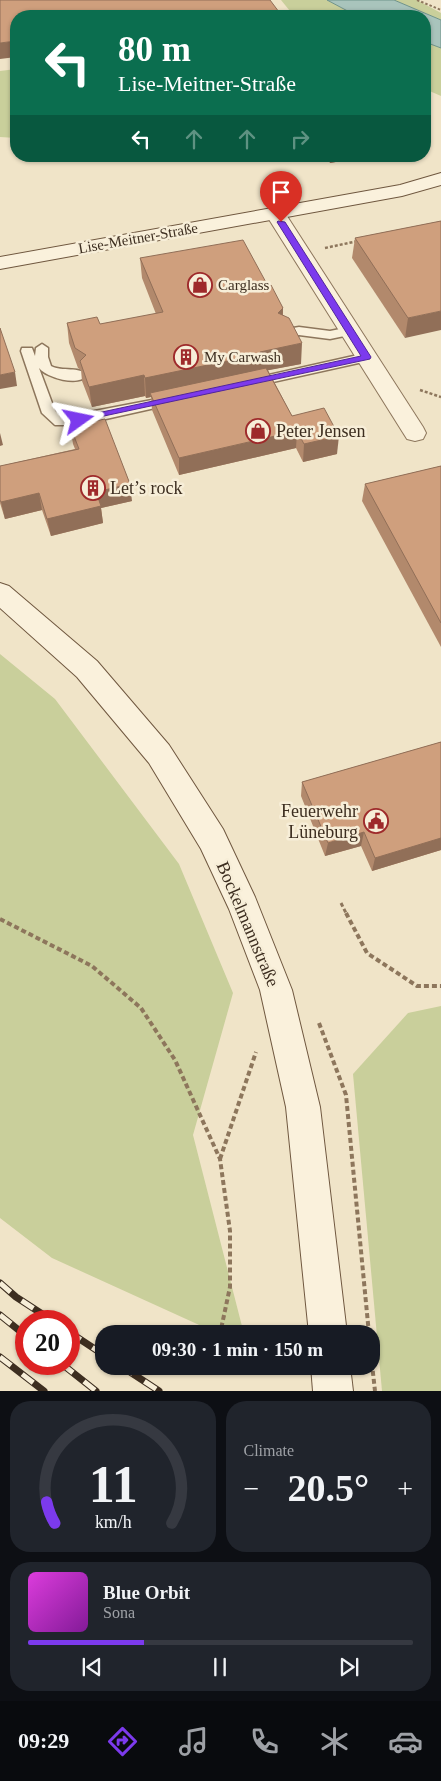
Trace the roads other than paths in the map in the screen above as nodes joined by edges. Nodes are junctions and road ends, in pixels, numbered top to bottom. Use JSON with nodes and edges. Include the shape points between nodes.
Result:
{"nodes":[{"id":1,"x":441,"y":179,"type":"edge"},
{"id":2,"x":275,"y":213,"type":"junction"},
{"id":3,"x":0,"y":263,"type":"edge"},
{"id":4,"x":350,"y":331,"type":"junction"},
{"id":5,"x":285,"y":333,"type":"edge"},
{"id":6,"x":42,"y":348,"type":"dead end"},
{"id":7,"x":27,"y":351,"type":"dead end"},
{"id":8,"x":367,"y":357,"type":"junction"},
{"id":9,"x":81,"y":375,"type":"edge"},
{"id":10,"x":242,"y":384,"type":"edge"},
{"id":11,"x":185,"y":397,"type":"edge"},
{"id":12,"x":415,"y":433,"type":"dead end"},
{"id":13,"x":0,"y":593,"type":"edge"},
{"id":14,"x":327,"y":1325,"type":"edge"},
{"id":15,"x":331,"y":1375,"type":"edge"},
{"id":16,"x":332,"y":1391,"type":"edge"}],
"edges":[{"from":1,"to":2,"type":"main road","name":"Lise-Meitner-Straße","via":[[402,190]]},
{"from":2,"to":3,"type":"main road","name":"Lise-Meitner-Straße"},
{"from":2,"to":4,"type":"main road"},
{"from":4,"to":5,"type":"lane","via":[[330,335],[298,331]]},
{"from":4,"to":8,"type":"main road"},
{"from":6,"to":9,"type":"lane","via":[[40,357],[52,372]]},
{"from":7,"to":11,"type":"lane","via":[[49,413],[60,422]]},
{"from":8,"to":10,"type":"lane"},
{"from":8,"to":12,"type":"main road"},
{"from":13,"to":14,"type":"main road","name":"Bockelmannstraße","via":[[87,669],[160,754],[212,838],[244,907],[276,990],[303,1107]]},
{"from":15,"to":16,"type":"main road"}]}
